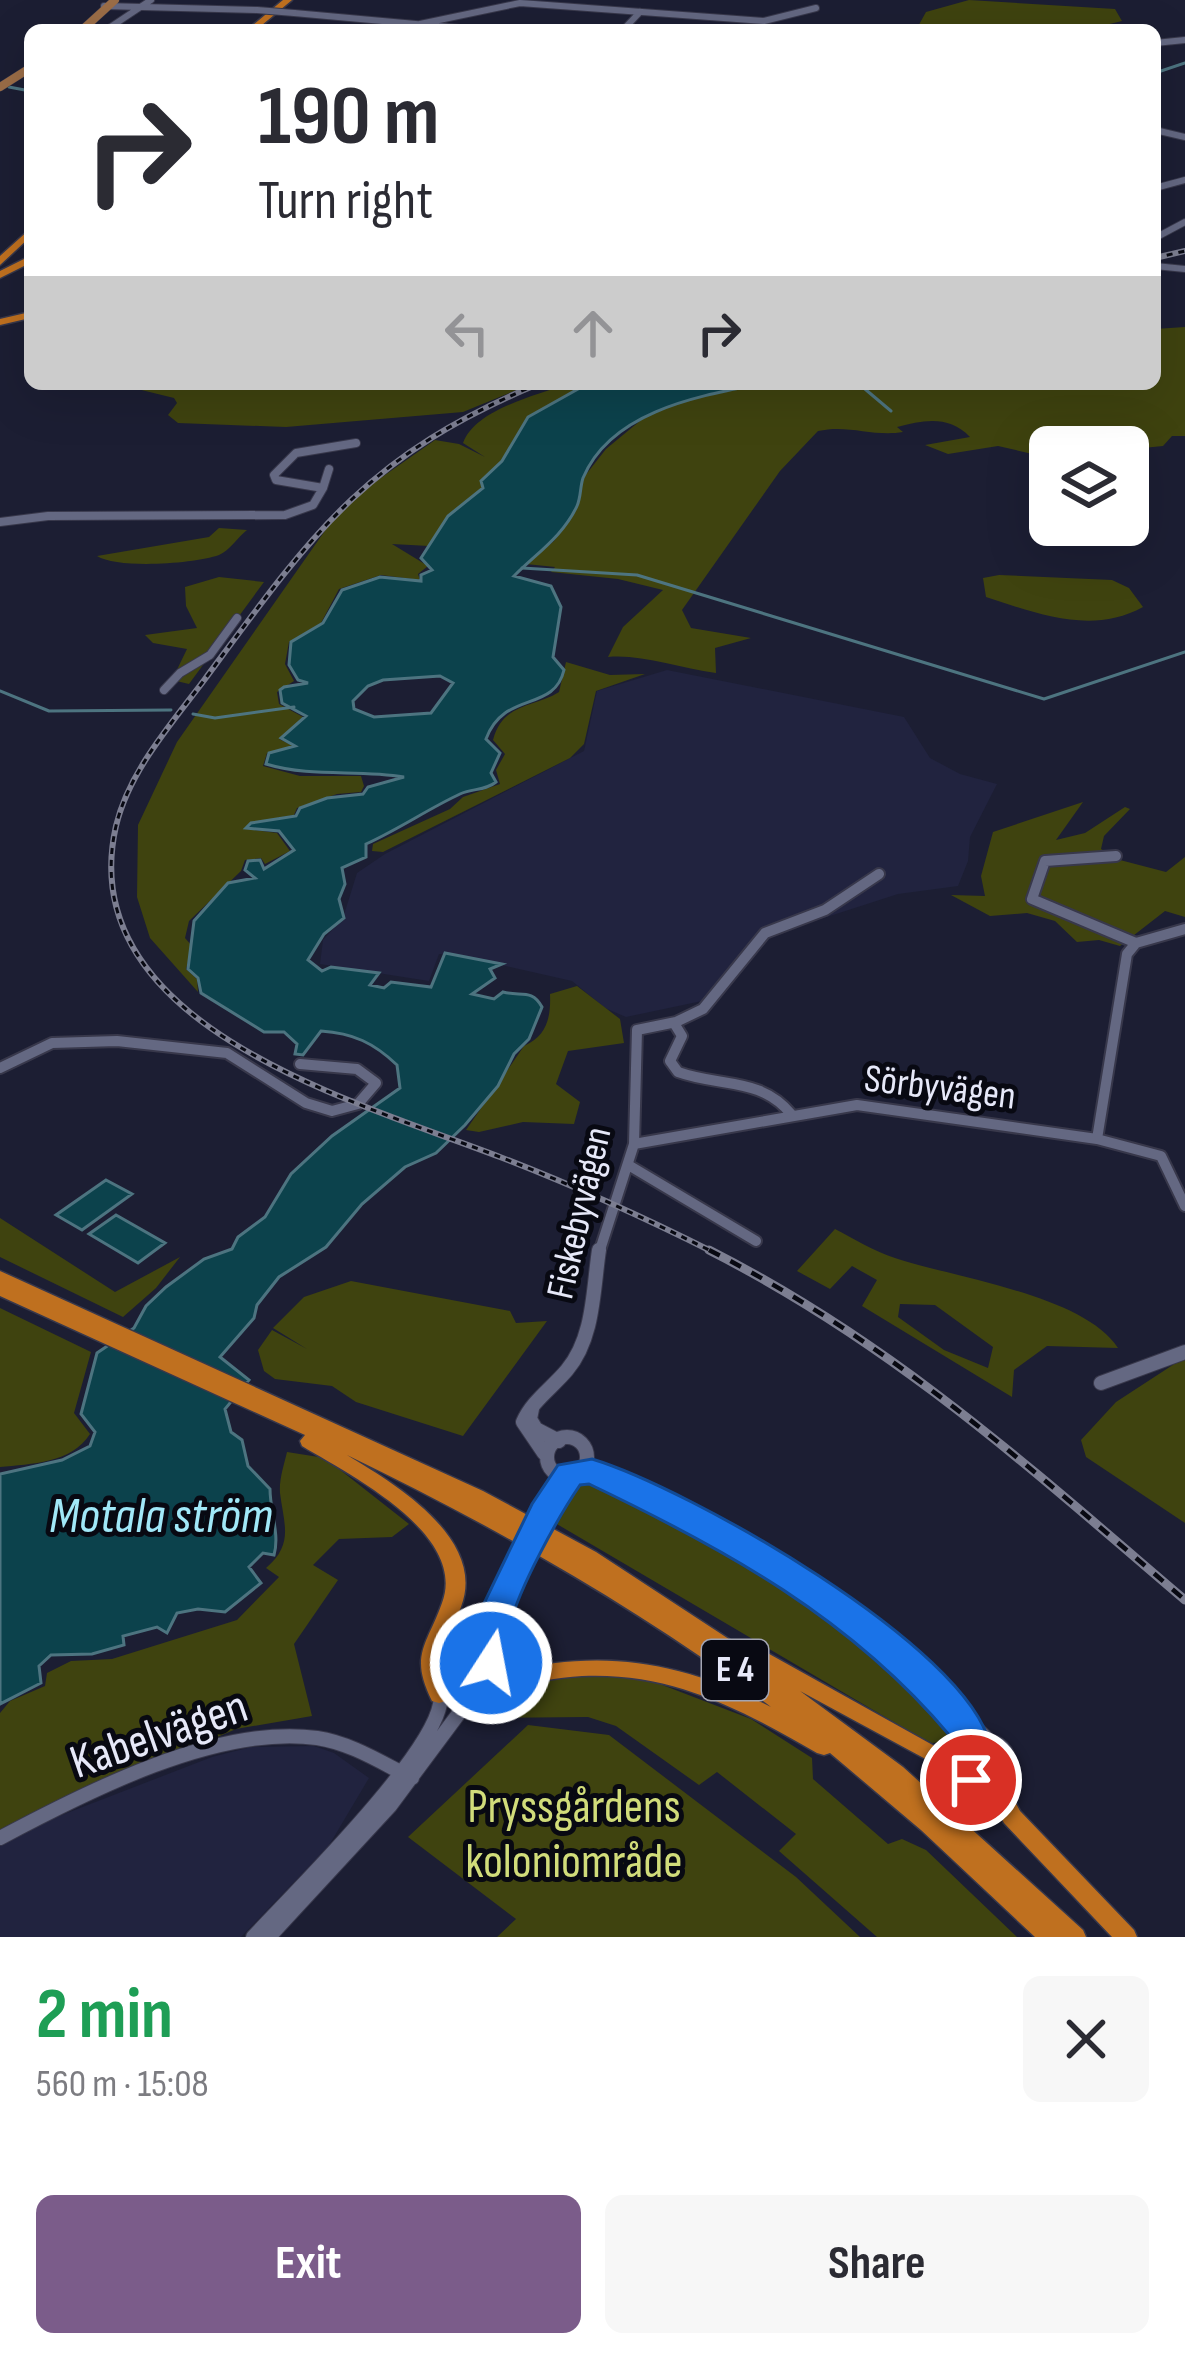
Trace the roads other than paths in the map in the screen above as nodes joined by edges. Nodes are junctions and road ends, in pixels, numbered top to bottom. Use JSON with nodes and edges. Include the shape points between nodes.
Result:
{"nodes":[{"id":1,"x":152,"y":0,"type":"edge"},
{"id":2,"x":291,"y":0,"type":"edge"},
{"id":3,"x":110,"y":3,"type":"edge"},
{"id":4,"x":138,"y":8,"type":"junction"},
{"id":5,"x":650,"y":8,"type":"edge"},
{"id":6,"x":816,"y":8,"type":"dead end"},
{"id":7,"x":87,"y":24,"type":"edge"},
{"id":8,"x":115,"y":24,"type":"edge"},
{"id":9,"x":261,"y":24,"type":"edge"},
{"id":10,"x":420,"y":24,"type":"joint"},
{"id":11,"x":1185,"y":222,"type":"edge"},
{"id":12,"x":1161,"y":225,"type":"edge"},
{"id":13,"x":1174,"y":227,"type":"junction"},
{"id":14,"x":24,"y":232,"type":"edge"},
{"id":15,"x":1161,"y":235,"type":"edge"},
{"id":16,"x":0,"y":255,"type":"edge"},
{"id":17,"x":356,"y":443,"type":"dead end"},
{"id":18,"x":328,"y":469,"type":"dead end"},
{"id":19,"x":323,"y":488,"type":"junction"},
{"id":20,"x":0,"y":522,"type":"edge"},
{"id":21,"x":237,"y":618,"type":"dead end"},
{"id":22,"x":164,"y":690,"type":"dead end"},
{"id":23,"x":1115,"y":856,"type":"dead end"},
{"id":24,"x":879,"y":874,"type":"dead end"},
{"id":25,"x":1185,"y":929,"type":"edge"},
{"id":26,"x":1136,"y":944,"type":"junction"},
{"id":27,"x":674,"y":1023,"type":"junction"},
{"id":28,"x":300,"y":1064,"type":"dead end"},
{"id":29,"x":0,"y":1067,"type":"edge"},
{"id":30,"x":791,"y":1114,"type":"junction"},
{"id":31,"x":1097,"y":1137,"type":"junction"},
{"id":32,"x":634,"y":1144,"type":"junction"},
{"id":33,"x":630,"y":1166,"type":"junction"},
{"id":34,"x":1185,"y":1206,"type":"edge"},
{"id":35,"x":755,"y":1241,"type":"dead end"},
{"id":36,"x":0,"y":1277,"type":"edge"},
{"id":37,"x":0,"y":1289,"type":"edge"},
{"id":38,"x":99,"y":1329,"type":"junction"},
{"id":39,"x":1185,"y":1352,"type":"edge"},
{"id":40,"x":1101,"y":1383,"type":"dead end"},
{"id":41,"x":536,"y":1401,"type":"junction"},
{"id":42,"x":262,"y":1404,"type":"junction"},
{"id":43,"x":293,"y":1425,"type":"junction"},
{"id":44,"x":560,"y":1441,"type":"junction"},
{"id":45,"x":544,"y":1453,"type":"junction"},
{"id":46,"x":581,"y":1468,"type":"junction"},
{"id":47,"x":552,"y":1470,"type":"junction"},
{"id":48,"x":550,"y":1502,"type":"junction"},
{"id":49,"x":691,"y":1623,"type":"junction"},
{"id":50,"x":491,"y":1626,"type":"junction"},
{"id":51,"x":441,"y":1681,"type":"junction"},
{"id":52,"x":479,"y":1688,"type":"junction"},
{"id":53,"x":954,"y":1711,"type":"junction"},
{"id":54,"x":994,"y":1745,"type":"junction"},
{"id":55,"x":967,"y":1749,"type":"junction"},
{"id":56,"x":406,"y":1775,"type":"junction"},
{"id":57,"x":1005,"y":1780,"type":"junction"},
{"id":58,"x":881,"y":1782,"type":"junction"},
{"id":59,"x":0,"y":1838,"type":"edge"},
{"id":60,"x":253,"y":1937,"type":"edge"},
{"id":61,"x":269,"y":1937,"type":"edge"},
{"id":62,"x":1050,"y":1937,"type":"edge"},
{"id":63,"x":1075,"y":1937,"type":"edge"},
{"id":64,"x":1126,"y":1937,"type":"edge"}],
"edges":[{"from":1,"to":4,"type":"street"},
{"from":2,"to":9,"type":"highway"},
{"from":3,"to":4,"type":"street"},
{"from":3,"to":7,"type":"main road"},
{"from":4,"to":8,"type":"street"},
{"from":4,"to":10,"type":"street","bridge":true},
{"from":5,"to":6,"type":"street","via":[[764,21]]},
{"from":5,"to":10,"type":"street","via":[[520,3]]},
{"from":11,"to":13,"type":"street"},
{"from":12,"to":13,"type":"street"},
{"from":13,"to":15,"type":"street"},
{"from":14,"to":16,"type":"highway"},
{"from":17,"to":19,"type":"street","via":[[296,453],[274,471],[276,480]]},
{"from":18,"to":19,"type":"street"},
{"from":19,"to":20,"type":"street","via":[[313,505],[285,515]]},
{"from":21,"to":22,"type":"street","via":[[211,655]]},
{"from":23,"to":26,"type":"street","via":[[1045,861],[1028,899]]},
{"from":24,"to":27,"type":"street","name":"Fiskebyvägen","via":[[825,910],[765,933],[703,1009]]},
{"from":25,"to":26,"type":"street"},
{"from":26,"to":31,"type":"street","via":[[1126,954]]},
{"from":27,"to":30,"type":"street","via":[[682,1036],[670,1060],[678,1072],[766,1088]]},
{"from":27,"to":32,"type":"street","name":"Fiskebyvägen","via":[[638,1030]]},
{"from":28,"to":29,"type":"street","via":[[357,1069],[376,1083],[355,1107],[331,1112],[226,1052],[173,1043],[64,1040]]},
{"from":30,"to":31,"type":"street","name":"Sörbyvägen","via":[[872,1106]]},
{"from":30,"to":32,"type":"street","name":"Sörbyvägen"},
{"from":31,"to":34,"type":"street","name":"Sörbyvägen","via":[[1161,1156]]},
{"from":32,"to":33,"type":"street","name":"Fiskebyvägen"},
{"from":33,"to":35,"type":"street"},
{"from":33,"to":41,"type":"street","name":"Fiskebyvägen","via":[[600,1245],[583,1346]]},
{"from":36,"to":38,"type":"highway","number":"E 4"},
{"from":37,"to":38,"type":"highway","number":"E 4"},
{"from":38,"to":42,"type":"highway","number":"E 4"},
{"from":39,"to":40,"type":"street"},
{"from":41,"to":44,"type":"street","via":[[532,1424]]},
{"from":41,"to":45,"type":"street","via":[[523,1422]]},
{"from":42,"to":43,"type":"highway","number":"E 4"},
{"from":42,"to":49,"type":"highway","number":"E 4","via":[[539,1529]]},
{"from":43,"to":51,"type":"highway","via":[[398,1498],[442,1542],[457,1583],[429,1651],[430,1675]]},
{"from":43,"to":58,"type":"highway","number":"E 4","via":[[581,1570],[740,1673]]},
{"from":44,"to":45,"type":"street"},
{"from":44,"to":46,"type":"street","via":[[582,1445]]},
{"from":45,"to":47,"type":"street"},
{"from":46,"to":47,"type":"street"},
{"from":46,"to":48,"type":"street"},
{"from":46,"to":53,"type":"street","via":[[795,1576]]},
{"from":47,"to":48,"type":"street"},
{"from":48,"to":50,"type":"street","bridge":true},
{"from":49,"to":55,"type":"highway","via":[[933,1755]]},
{"from":49,"to":63,"type":"highway","number":"E 4","via":[[896,1773]]},
{"from":50,"to":51,"type":"street","via":[[449,1659]]},
{"from":50,"to":52,"type":"street","via":[[492,1674]]},
{"from":51,"to":52,"type":"street"},
{"from":51,"to":56,"type":"street","via":[[440,1708]]},
{"from":52,"to":56,"type":"street"},
{"from":52,"to":58,"type":"highway","via":[[577,1666],[679,1676],[762,1710]]},
{"from":53,"to":54,"type":"street"},
{"from":53,"to":55,"type":"street","via":[[968,1730]]},
{"from":54,"to":55,"type":"street"},
{"from":54,"to":57,"type":"street","via":[[1010,1758]]},
{"from":55,"to":57,"type":"street","via":[[962,1770],[971,1780]]},
{"from":56,"to":59,"type":"street","name":"Kabelvägen","via":[[331,1741],[253,1737]]},
{"from":56,"to":60,"type":"street"},
{"from":56,"to":61,"type":"street"},
{"from":57,"to":64,"type":"highway","via":[[1008,1811]]},
{"from":58,"to":62,"type":"highway","number":"E 4"}]}
